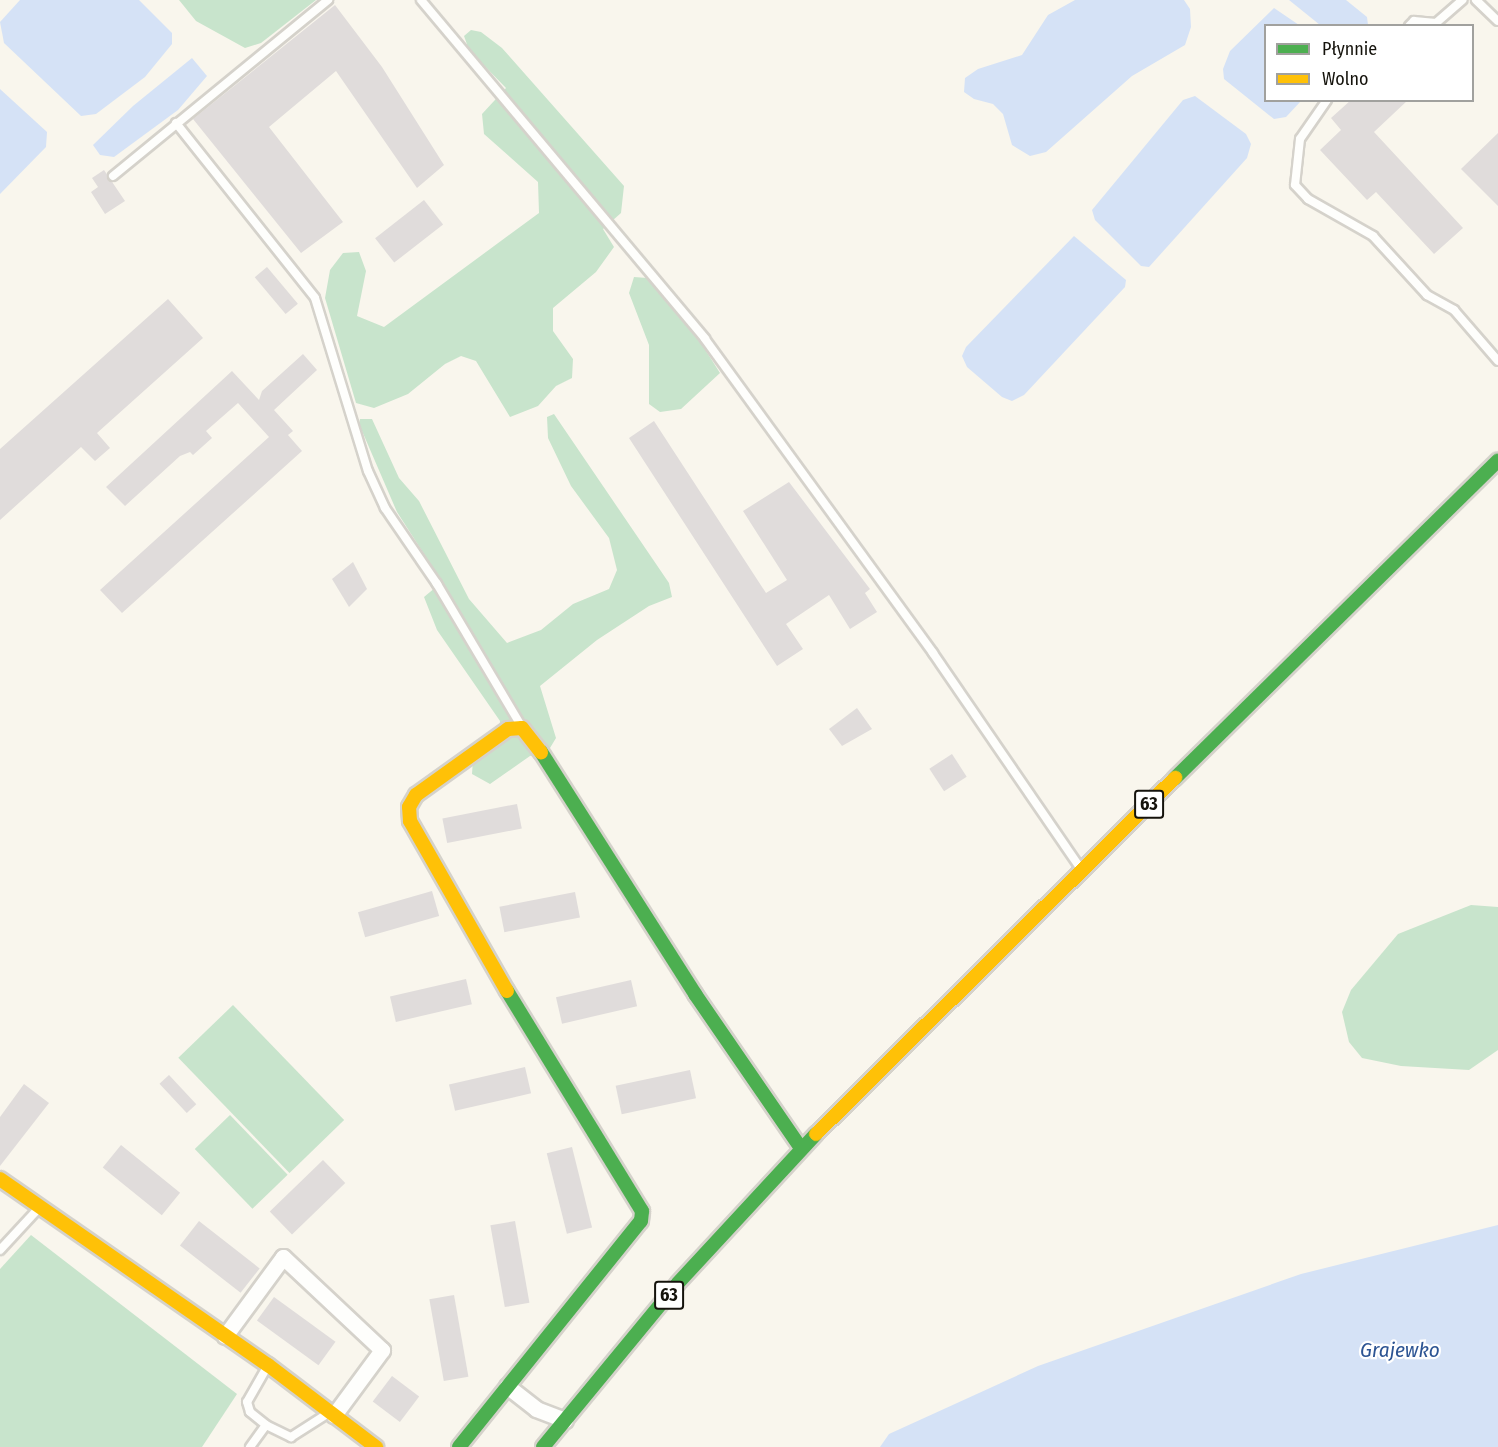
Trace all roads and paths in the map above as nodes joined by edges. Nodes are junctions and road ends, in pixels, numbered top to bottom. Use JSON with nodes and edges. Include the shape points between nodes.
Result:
{"nodes":[{"id":1,"x":328,"y":0,"type":"edge"},
{"id":2,"x":421,"y":0,"type":"edge"},
{"id":3,"x":1462,"y":0,"type":"edge"},
{"id":4,"x":1476,"y":0,"type":"edge"},
{"id":5,"x":1498,"y":21,"type":"edge"},
{"id":6,"x":1411,"y":24,"type":"edge"},
{"id":7,"x":1326,"y":102,"type":"edge"},
{"id":8,"x":176,"y":123,"type":"junction"},
{"id":9,"x":113,"y":176,"type":"dead end"},
{"id":10,"x":1498,"y":361,"type":"edge"},
{"id":11,"x":1498,"y":461,"type":"edge"},
{"id":12,"x":522,"y":728,"type":"junction"},
{"id":13,"x":1080,"y":869,"type":"junction"},
{"id":14,"x":801,"y":1148,"type":"junction"},
{"id":15,"x":0,"y":1179,"type":"edge"},
{"id":16,"x":39,"y":1208,"type":"junction"},
{"id":17,"x":0,"y":1250,"type":"edge"},
{"id":18,"x":225,"y":1336,"type":"junction"},
{"id":19,"x":268,"y":1365,"type":"junction"},
{"id":20,"x":507,"y":1386,"type":"junction"},
{"id":21,"x":331,"y":1414,"type":"junction"},
{"id":22,"x":565,"y":1420,"type":"junction"},
{"id":23,"x":266,"y":1425,"type":"junction"},
{"id":24,"x":250,"y":1447,"type":"edge"},
{"id":25,"x":376,"y":1447,"type":"edge"},
{"id":26,"x":459,"y":1447,"type":"edge"},
{"id":27,"x":543,"y":1447,"type":"edge"}],
"edges":[{"from":1,"to":8,"type":"lane"},
{"from":2,"to":13,"type":"lane","via":[[705,339],[873,568]]},
{"from":3,"to":6,"type":"lane","via":[[1436,23]]},
{"from":4,"to":5,"type":"lane"},
{"from":7,"to":10,"type":"lane","via":[[1300,139],[1295,185],[1308,200],[1373,236],[1427,295],[1454,310]]},
{"from":8,"to":9,"type":"lane"},
{"from":8,"to":12,"type":"lane","via":[[315,298],[368,471],[385,508],[437,585]]},
{"from":11,"to":13,"type":"street","number":"63"},
{"from":12,"to":14,"type":"street","via":[[694,994]]},
{"from":12,"to":20,"type":"street","via":[[508,729],[416,795],[409,807],[410,821],[511,998],[642,1211],[640,1221]]},
{"from":13,"to":14,"type":"street","number":"63"},
{"from":14,"to":22,"type":"street","number":"63","via":[[678,1283]]},
{"from":15,"to":16,"type":"street"},
{"from":16,"to":17,"type":"lane"},
{"from":16,"to":18,"type":"street"},
{"from":18,"to":19,"type":"street"},
{"from":18,"to":21,"type":"street","via":[[283,1257],[382,1350]]},
{"from":19,"to":21,"type":"street"},
{"from":19,"to":23,"type":"lane","via":[[247,1402],[250,1412]]},
{"from":20,"to":22,"type":"street","via":[[536,1409]]},
{"from":20,"to":26,"type":"street"},
{"from":21,"to":23,"type":"lane","via":[[291,1437]]},
{"from":21,"to":25,"type":"street"},
{"from":22,"to":27,"type":"street","number":"63"},
{"from":23,"to":24,"type":"lane"}]}
